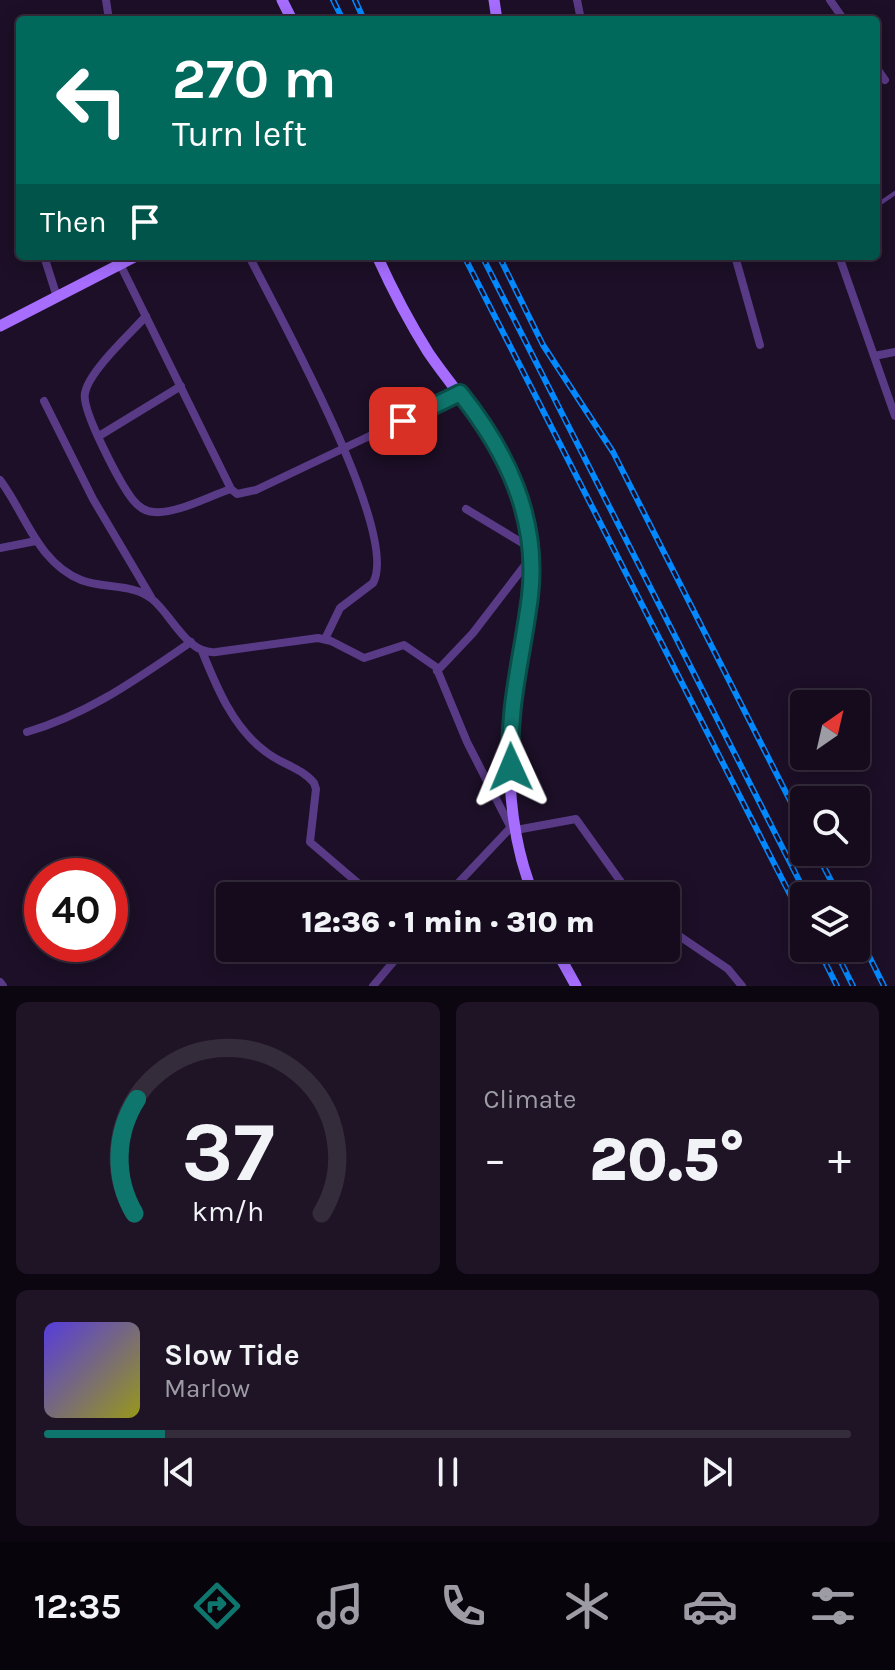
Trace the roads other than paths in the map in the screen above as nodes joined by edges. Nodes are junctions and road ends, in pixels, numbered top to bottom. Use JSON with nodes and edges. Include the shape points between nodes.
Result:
{"nodes":[{"id":1,"x":880,"y":73,"type":"edge"},
{"id":2,"x":885,"y":80,"type":"dead end"},
{"id":3,"x":45,"y":260,"type":"edge"},
{"id":4,"x":128,"y":260,"type":"edge"},
{"id":5,"x":251,"y":260,"type":"edge"},
{"id":6,"x":379,"y":260,"type":"edge"},
{"id":7,"x":736,"y":260,"type":"edge"},
{"id":8,"x":840,"y":260,"type":"edge"},
{"id":9,"x":120,"y":264,"type":"junction"},
{"id":10,"x":57,"y":297,"type":"junction"},
{"id":11,"x":146,"y":316,"type":"junction"},
{"id":12,"x":0,"y":326,"type":"edge"},
{"id":13,"x":760,"y":345,"type":"dead end"},
{"id":14,"x":895,"y":352,"type":"edge"},
{"id":15,"x":874,"y":356,"type":"junction"},
{"id":16,"x":181,"y":386,"type":"junction"},
{"id":17,"x":460,"y":393,"type":"junction"},
{"id":18,"x":44,"y":401,"type":"dead end"},
{"id":19,"x":895,"y":416,"type":"edge"},
{"id":20,"x":99,"y":436,"type":"junction"},
{"id":21,"x":346,"y":449,"type":"junction"},
{"id":22,"x":0,"y":480,"type":"edge"},
{"id":23,"x":231,"y":489,"type":"junction"},
{"id":24,"x":466,"y":509,"type":"dead end"},
{"id":25,"x":36,"y":541,"type":"junction"},
{"id":26,"x":529,"y":547,"type":"junction"},
{"id":27,"x":0,"y":548,"type":"edge"},
{"id":28,"x":529,"y":560,"type":"junction"},
{"id":29,"x":152,"y":599,"type":"junction"},
{"id":30,"x":325,"y":639,"type":"junction"},
{"id":31,"x":191,"y":642,"type":"junction"},
{"id":32,"x":202,"y":651,"type":"junction"},
{"id":33,"x":437,"y":671,"type":"junction"},
{"id":34,"x":27,"y":732,"type":"dead end"},
{"id":35,"x":514,"y":827,"type":"junction"},
{"id":36,"x":357,"y":882,"type":"edge"},
{"id":37,"x":460,"y":882,"type":"edge"},
{"id":38,"x":530,"y":882,"type":"edge"},
{"id":39,"x":621,"y":882,"type":"edge"},
{"id":40,"x":680,"y":936,"type":"edge"},
{"id":41,"x":393,"y":962,"type":"edge"},
{"id":42,"x":563,"y":962,"type":"edge"},
{"id":43,"x":373,"y":986,"type":"edge"},
{"id":44,"x":576,"y":986,"type":"edge"},
{"id":45,"x":742,"y":986,"type":"edge"}],
"edges":[{"from":1,"to":2,"type":"street"},
{"from":3,"to":10,"type":"street"},
{"from":4,"to":9,"type":"street"},
{"from":5,"to":21,"type":"street"},
{"from":6,"to":17,"type":"street","via":[[429,353]]},
{"from":7,"to":13,"type":"street"},
{"from":8,"to":15,"type":"street"},
{"from":9,"to":10,"type":"street"},
{"from":9,"to":11,"type":"street"},
{"from":10,"to":12,"type":"street"},
{"from":11,"to":16,"type":"street"},
{"from":11,"to":20,"type":"street","via":[[85,392]]},
{"from":14,"to":15,"type":"street"},
{"from":15,"to":19,"type":"street"},
{"from":16,"to":20,"type":"street"},
{"from":16,"to":23,"type":"street"},
{"from":17,"to":21,"type":"street"},
{"from":17,"to":26,"type":"street","via":[[507,463],[526,512]]},
{"from":18,"to":29,"type":"street"},
{"from":20,"to":23,"type":"street","via":[[132,499],[145,510],[163,511]]},
{"from":21,"to":23,"type":"street","via":[[244,494]]},
{"from":21,"to":30,"type":"street","via":[[377,554],[377,573],[373,583],[340,608]]},
{"from":22,"to":25,"type":"street"},
{"from":24,"to":26,"type":"street"},
{"from":25,"to":27,"type":"street"},
{"from":25,"to":29,"type":"street","via":[[79,579]]},
{"from":26,"to":28,"type":"street"},
{"from":28,"to":33,"type":"street"},
{"from":28,"to":35,"type":"street","via":[[530,594],[509,739]]},
{"from":29,"to":31,"type":"street"},
{"from":30,"to":32,"type":"street"},
{"from":30,"to":33,"type":"street","via":[[364,658],[404,645]]},
{"from":31,"to":32,"type":"street"},
{"from":31,"to":34,"type":"street","via":[[101,703]]},
{"from":32,"to":36,"type":"street","via":[[217,688],[249,736],[314,783],[310,842]]},
{"from":33,"to":35,"type":"street","via":[[467,742]]},
{"from":35,"to":37,"type":"street"},
{"from":35,"to":38,"type":"street"},
{"from":35,"to":39,"type":"street","via":[[576,819]]},
{"from":40,"to":45,"type":"street","via":[[728,969]]},
{"from":41,"to":43,"type":"street"},
{"from":42,"to":44,"type":"street"}]}
